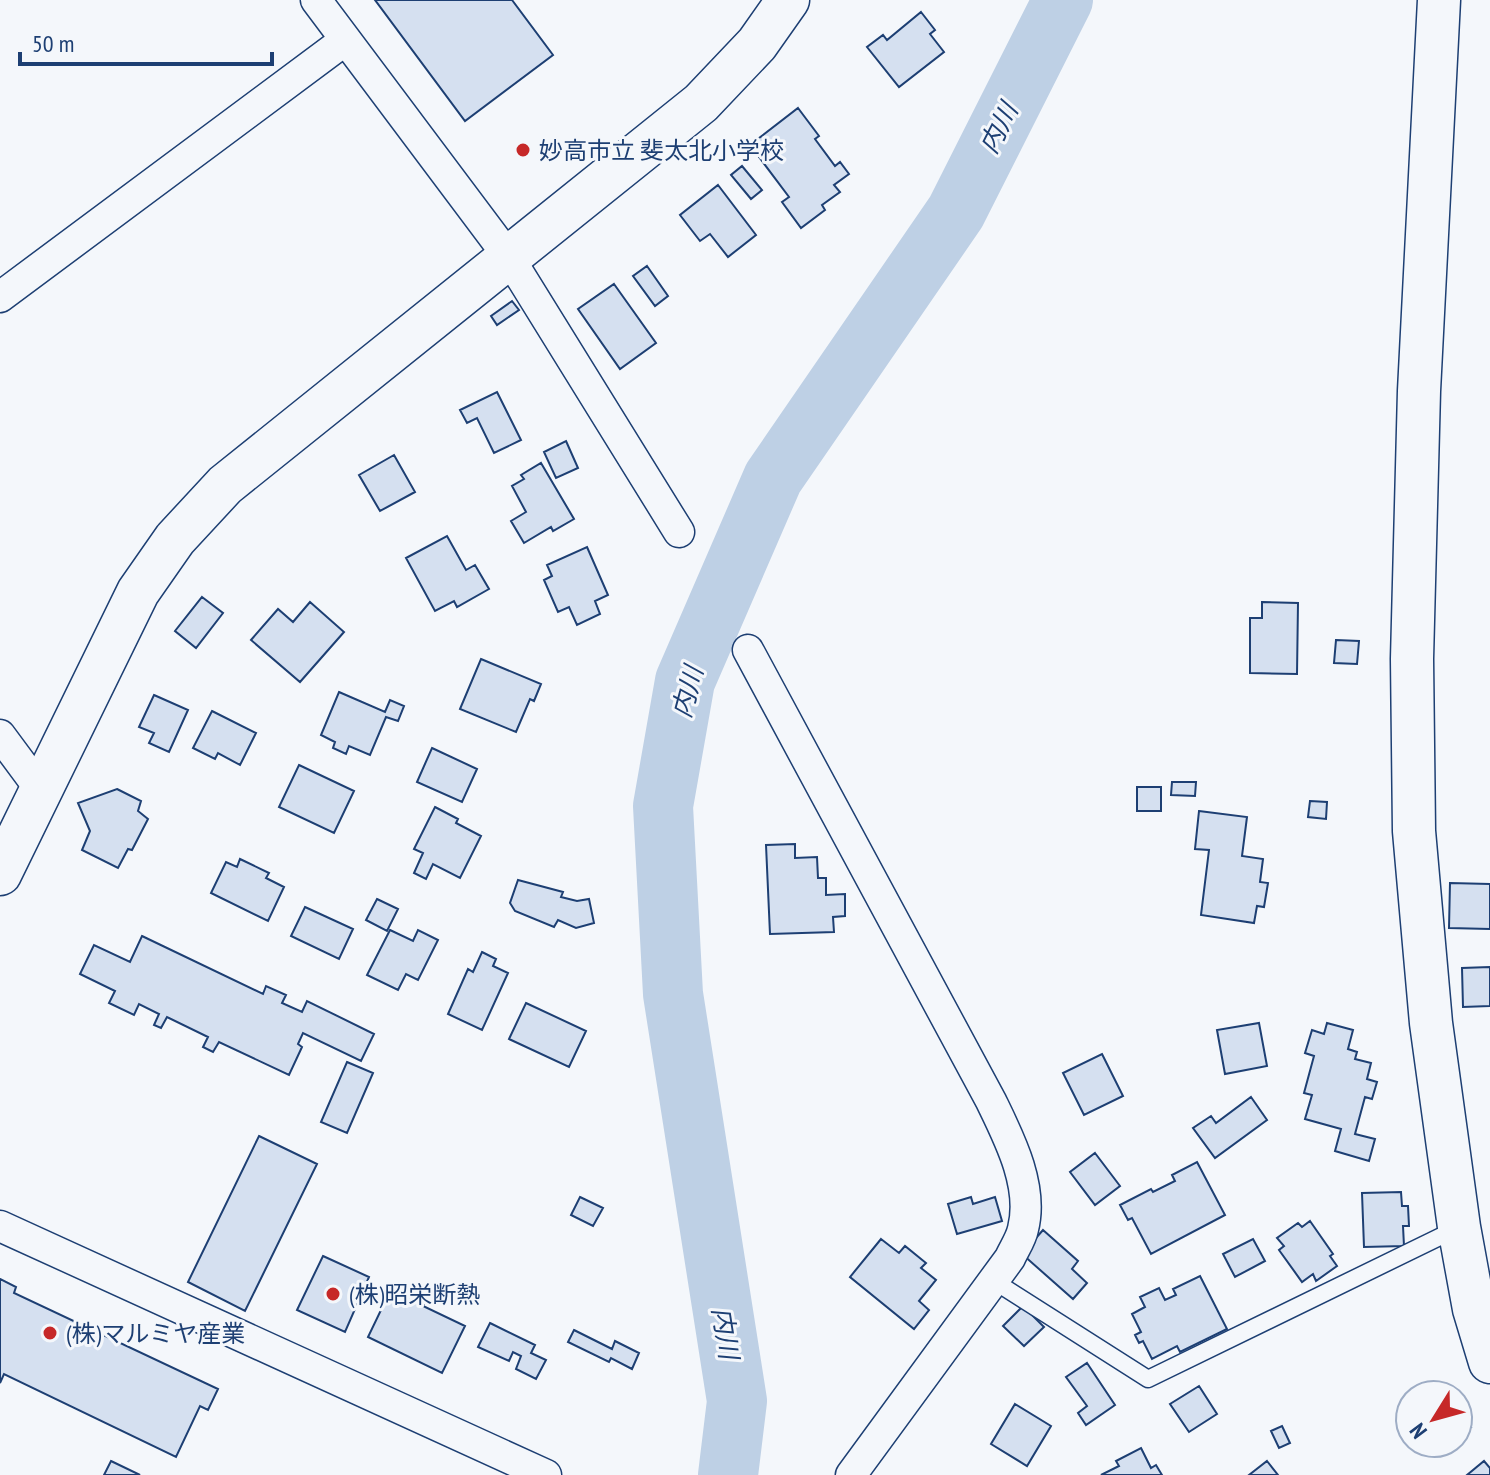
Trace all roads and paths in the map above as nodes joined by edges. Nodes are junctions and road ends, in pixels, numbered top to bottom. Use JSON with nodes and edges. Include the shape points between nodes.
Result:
{"nodes":[{"id":1,"x":316,"y":0,"type":"edge"},
{"id":2,"x":788,"y":0,"type":"edge"},
{"id":3,"x":1439,"y":0,"type":"edge"},
{"id":4,"x":344,"y":41,"type":"junction"},
{"id":5,"x":508,"y":256,"type":"junction"},
{"id":6,"x":0,"y":297,"type":"edge"},
{"id":7,"x":679,"y":532,"type":"dead end"},
{"id":8,"x":748,"y":650,"type":"dead end"},
{"id":9,"x":0,"y":735,"type":"edge"},
{"id":10,"x":40,"y":789,"type":"junction"},
{"id":11,"x":0,"y":874,"type":"edge"},
{"id":12,"x":0,"y":1226,"type":"edge"},
{"id":13,"x":1459,"y":1227,"type":"junction"},
{"id":14,"x":994,"y":1281,"type":"junction"},
{"id":15,"x":1490,"y":1362,"type":"edge"},
{"id":16,"x":546,"y":1475,"type":"edge"},
{"id":17,"x":851,"y":1475,"type":"edge"}],
"edges":[{"from":1,"to":4,"type":"street"},
{"from":2,"to":5,"type":"street","via":[[757,44],[701,103]]},
{"from":3,"to":13,"type":"street","via":[[1419,391],[1414,831],[1431,1023]]},
{"from":4,"to":5,"type":"street"},
{"from":4,"to":6,"type":"street"},
{"from":5,"to":7,"type":"street"},
{"from":5,"to":10,"type":"street","via":[[225,485],[175,539],[138,592]]},
{"from":8,"to":14,"type":"street","via":[[1008,1136],[1020,1169],[1023,1229]]},
{"from":9,"to":10,"type":"street"},
{"from":10,"to":11,"type":"street"},
{"from":12,"to":16,"type":"street"},
{"from":13,"to":14,"type":"lane","via":[[1148,1379]]},
{"from":13,"to":15,"type":"street"},
{"from":14,"to":17,"type":"street"}]}
